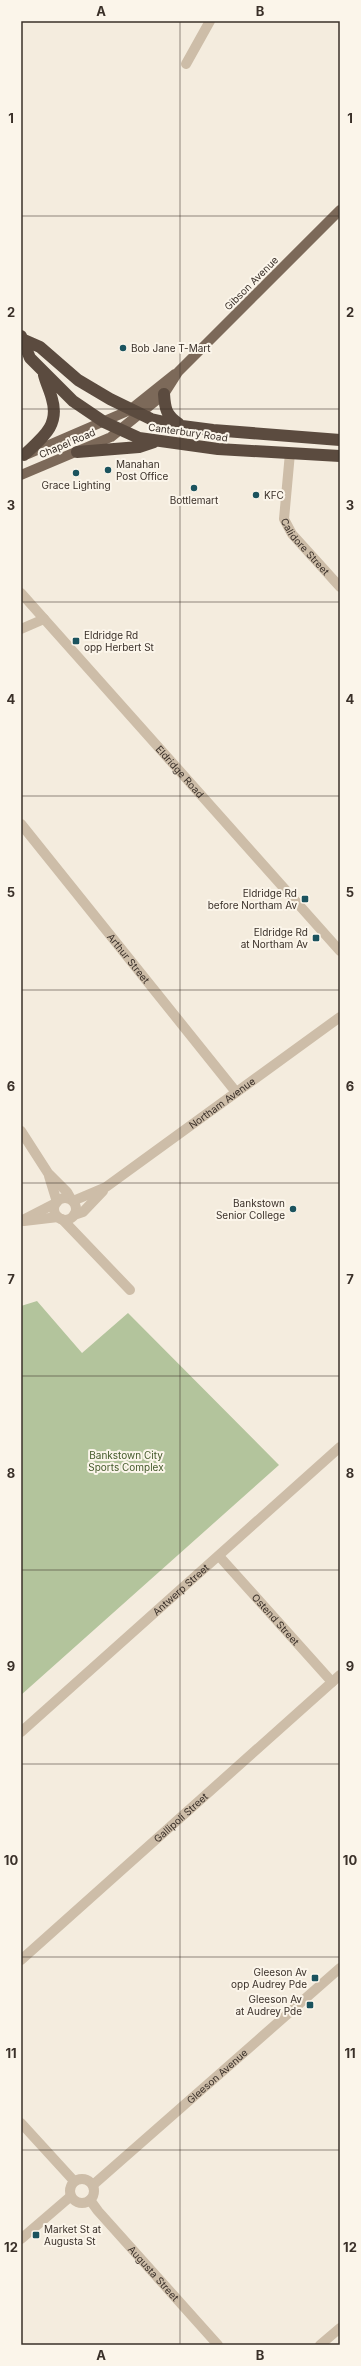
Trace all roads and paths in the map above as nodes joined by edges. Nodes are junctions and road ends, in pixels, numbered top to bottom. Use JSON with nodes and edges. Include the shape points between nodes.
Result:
{"nodes":[{"id":1,"x":210,"y":21,"type":"edge"},
{"id":2,"x":186,"y":64,"type":"dead end"},
{"id":3,"x":340,"y":210,"type":"edge"},
{"id":4,"x":23,"y":338,"type":"edge"},
{"id":5,"x":42,"y":370,"type":"junction"},
{"id":6,"x":178,"y":372,"type":"junction"},
{"id":7,"x":164,"y":394,"type":"junction"},
{"id":8,"x":134,"y":412,"type":"junction"},
{"id":9,"x":104,"y":422,"type":"junction"},
{"id":10,"x":182,"y":426,"type":"junction"},
{"id":11,"x":121,"y":429,"type":"junction"},
{"id":12,"x":340,"y":440,"type":"edge"},
{"id":13,"x":159,"y":441,"type":"junction"},
{"id":14,"x":76,"y":452,"type":"junction"},
{"id":15,"x":290,"y":453,"type":"junction"},
{"id":16,"x":23,"y":456,"type":"edge"},
{"id":17,"x":340,"y":456,"type":"edge"},
{"id":18,"x":21,"y":475,"type":"edge"},
{"id":19,"x":340,"y":587,"type":"edge"},
{"id":20,"x":21,"y":593,"type":"edge"},
{"id":21,"x":44,"y":619,"type":"junction"},
{"id":22,"x":21,"y":629,"type":"edge"},
{"id":23,"x":21,"y":824,"type":"edge"},
{"id":24,"x":339,"y":950,"type":"edge"},
{"id":25,"x":339,"y":1017,"type":"edge"},
{"id":26,"x":236,"y":1092,"type":"junction"},
{"id":27,"x":21,"y":1130,"type":"edge"},
{"id":28,"x":48,"y":1173,"type":"junction"},
{"id":29,"x":106,"y":1188,"type":"junction"},
{"id":30,"x":72,"y":1200,"type":"junction"},
{"id":31,"x":56,"y":1202,"type":"junction"},
{"id":32,"x":73,"y":1216,"type":"junction"},
{"id":33,"x":60,"y":1218,"type":"junction"},
{"id":34,"x":21,"y":1221,"type":"edge"},
{"id":35,"x":86,"y":1242,"type":"junction"},
{"id":36,"x":130,"y":1290,"type":"dead end"},
{"id":37,"x":340,"y":1447,"type":"edge"},
{"id":38,"x":219,"y":1556,"type":"junction"},
{"id":39,"x":336,"y":1679,"type":"edge"},
{"id":40,"x":21,"y":1732,"type":"edge"},
{"id":41,"x":21,"y":1960,"type":"edge"},
{"id":42,"x":339,"y":1972,"type":"edge"},
{"id":43,"x":21,"y":2123,"type":"edge"},
{"id":44,"x":74,"y":2181,"type":"junction"},
{"id":45,"x":93,"y":2185,"type":"junction"},
{"id":46,"x":71,"y":2196,"type":"junction"},
{"id":47,"x":90,"y":2200,"type":"junction"},
{"id":48,"x":21,"y":2239,"type":"edge"},
{"id":49,"x":340,"y":2328,"type":"edge"},
{"id":50,"x":218,"y":2345,"type":"edge"},
{"id":51,"x":320,"y":2345,"type":"edge"}],
"edges":[{"from":1,"to":2,"type":"street"},
{"from":3,"to":6,"type":"main road","name":"Gibson Avenue"},
{"from":4,"to":5,"type":"highway","name":"Canterbury Road","via":[[30,358]]},
{"from":4,"to":8,"type":"highway","name":"Canterbury Road","via":[[40,347],[78,380]]},
{"from":5,"to":9,"type":"highway","name":"Canterbury Road","via":[[73,401]]},
{"from":5,"to":16,"type":"highway","via":[[54,407],[53,423],[47,434]]},
{"from":6,"to":7,"type":"main road","name":"Gibson Avenue"},
{"from":6,"to":8,"type":"main road","name":"Gibson Avenue"},
{"from":7,"to":8,"type":"main road","name":"Gibson Avenue"},
{"from":7,"to":10,"type":"highway","via":[[167,414]]},
{"from":8,"to":9,"type":"main road","name":"Gibson Avenue"},
{"from":8,"to":10,"type":"highway","name":"Canterbury Road"},
{"from":8,"to":11,"type":"main road","name":"Gibson Avenue"},
{"from":9,"to":11,"type":"highway","name":"Canterbury Road"},
{"from":9,"to":16,"type":"main road","name":"Chapel Road"},
{"from":10,"to":12,"type":"highway","name":"Canterbury Road"},
{"from":11,"to":13,"type":"highway","name":"Canterbury Road","via":[[139,438]]},
{"from":11,"to":14,"type":"main road","name":"Chapel Road","via":[[111,437]]},
{"from":13,"to":14,"type":"highway","via":[[139,447]]},
{"from":13,"to":15,"type":"highway","name":"Canterbury Road","via":[[218,449]]},
{"from":14,"to":18,"type":"main road","name":"Chapel Road"},
{"from":15,"to":17,"type":"highway","name":"Canterbury Road"},
{"from":15,"to":19,"type":"street","name":"Calidore Street","via":[[284,519],[292,534]]},
{"from":20,"to":21,"type":"street","name":"Eldridge Road"},
{"from":21,"to":22,"type":"street"},
{"from":21,"to":24,"type":"street","name":"Eldridge Road"},
{"from":23,"to":26,"type":"street","name":"Arthur Street"},
{"from":25,"to":26,"type":"street","name":"Northam Avenue"},
{"from":26,"to":29,"type":"street","name":"Northam Avenue"},
{"from":27,"to":28,"type":"street"},
{"from":28,"to":30,"type":"street"},
{"from":28,"to":31,"type":"street"},
{"from":29,"to":30,"type":"street","name":"Northam Avenue"},
{"from":29,"to":32,"type":"street","name":"Northam Avenue","via":[[86,1209]]},
{"from":30,"to":31,"type":"street","via":[[64,1198]]},
{"from":30,"to":32,"type":"street","via":[[76,1208]]},
{"from":31,"to":33,"type":"street","via":[[54,1209]]},
{"from":31,"to":34,"type":"street"},
{"from":32,"to":33,"type":"street"},
{"from":32,"to":35,"type":"street"},
{"from":33,"to":34,"type":"street"},
{"from":33,"to":35,"type":"street"},
{"from":35,"to":36,"type":"street"},
{"from":37,"to":38,"type":"street","name":"Antwerp Street"},
{"from":38,"to":39,"type":"street","name":"Ostend Street"},
{"from":38,"to":40,"type":"street","name":"Antwerp Street"},
{"from":39,"to":41,"type":"street","name":"Gallipoli Street"},
{"from":42,"to":45,"type":"street","name":"Gleeson Avenue"},
{"from":43,"to":44,"type":"street"},
{"from":44,"to":45,"type":"street","via":[[86,2179]]},
{"from":44,"to":46,"type":"street","via":[[70,2188]]},
{"from":45,"to":47,"type":"street","via":[[94,2191]]},
{"from":46,"to":47,"type":"street","via":[[78,2202]]},
{"from":46,"to":48,"type":"street"},
{"from":47,"to":50,"type":"street","name":"Augusta Street"},
{"from":49,"to":51,"type":"street"}]}
